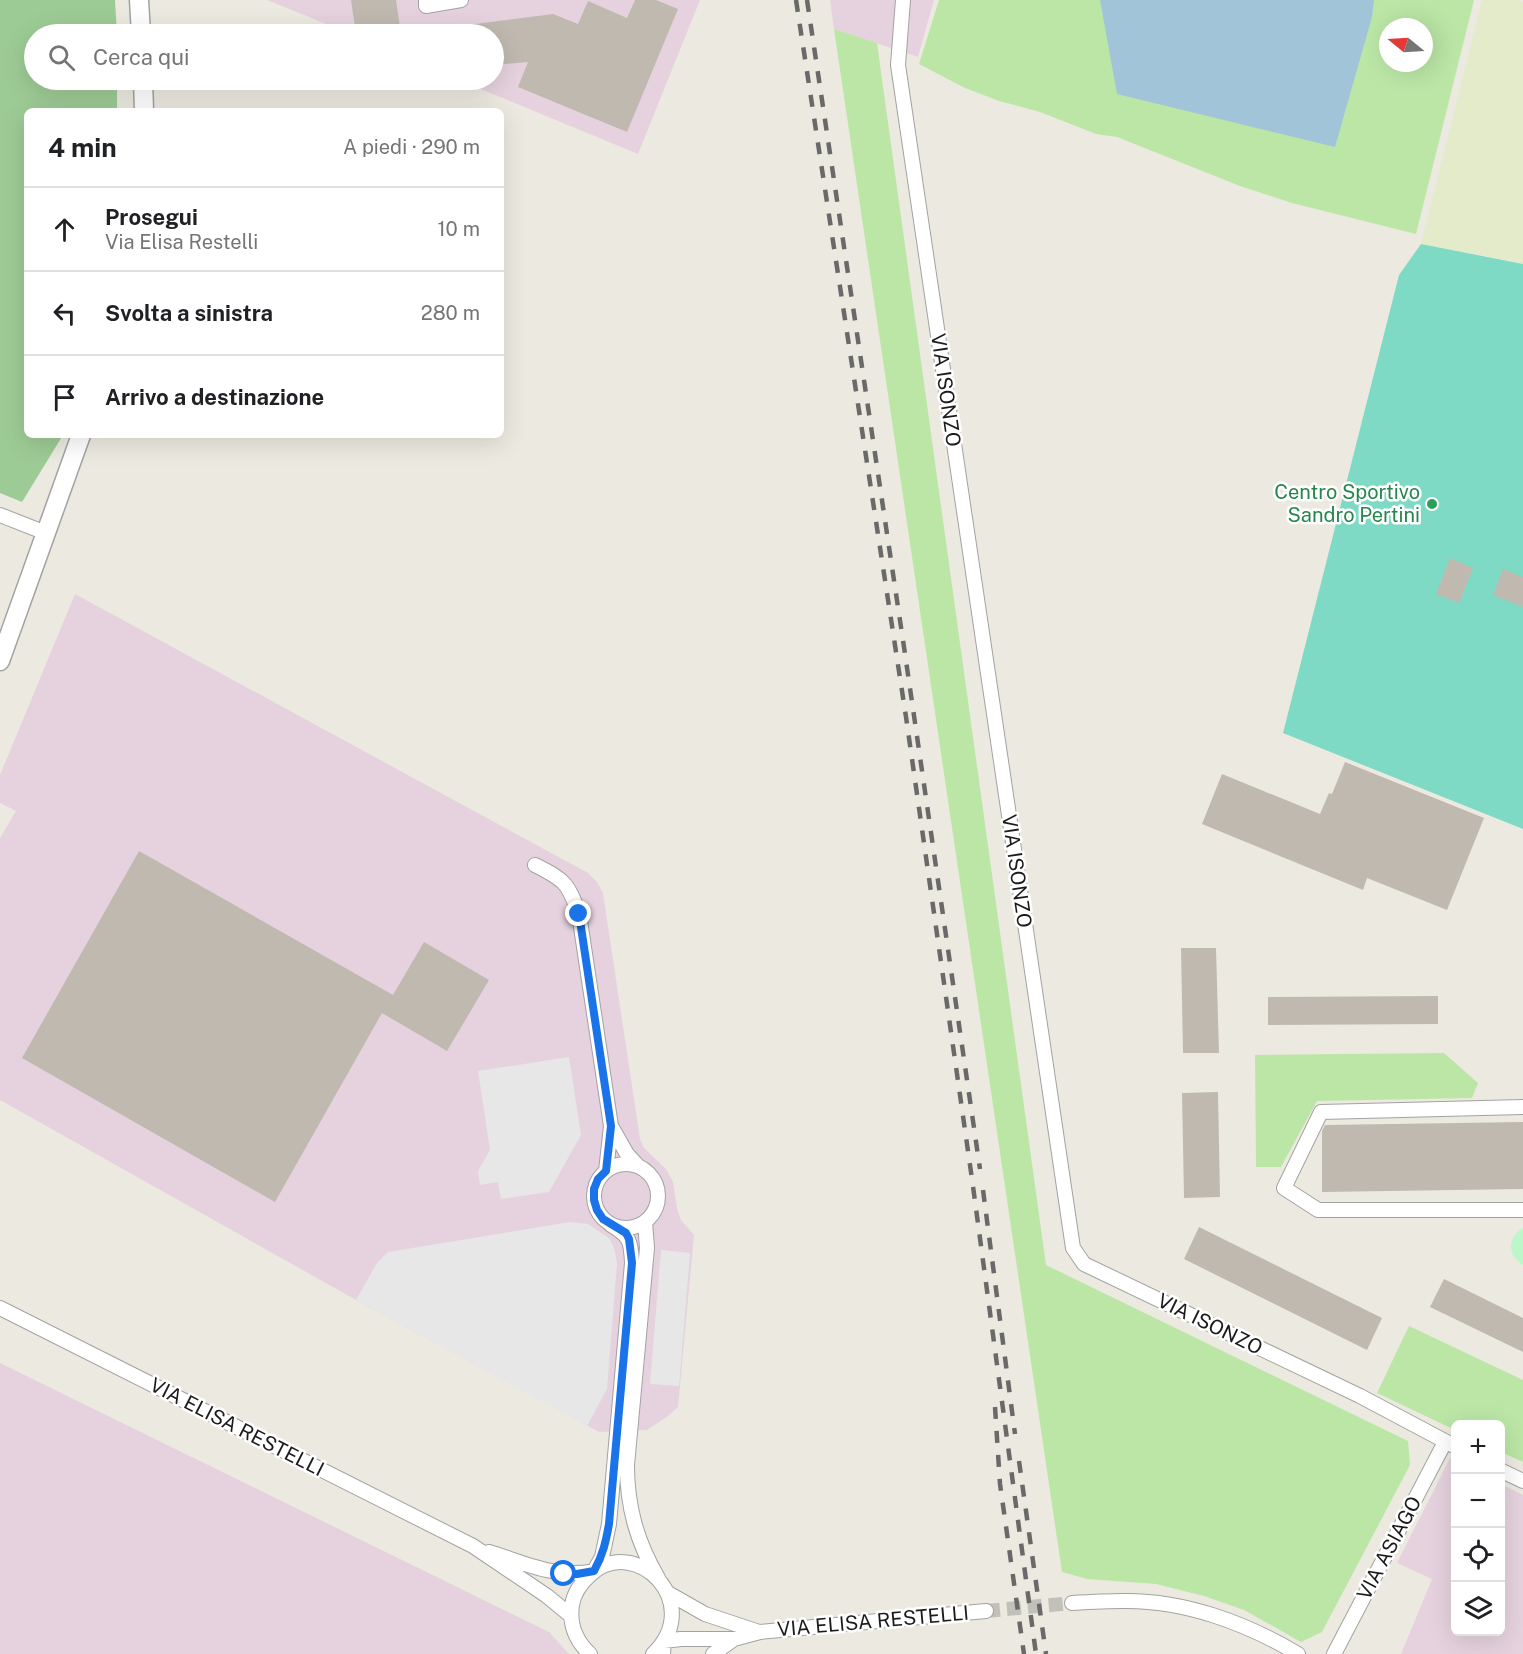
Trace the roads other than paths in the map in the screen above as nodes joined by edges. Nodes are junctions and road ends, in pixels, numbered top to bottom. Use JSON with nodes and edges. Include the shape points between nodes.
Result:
{"nodes":[{"id":1,"x":139,"y":0,"type":"edge"},
{"id":2,"x":426,"y":0,"type":"edge"},
{"id":3,"x":903,"y":0,"type":"edge"},
{"id":4,"x":454,"y":1,"type":"edge"},
{"id":5,"x":140,"y":24,"type":"edge"},
{"id":6,"x":143,"y":90,"type":"edge"},
{"id":7,"x":144,"y":108,"type":"edge"},
{"id":8,"x":80,"y":438,"type":"edge"},
{"id":9,"x":0,"y":515,"type":"edge"},
{"id":10,"x":46,"y":533,"type":"junction"},
{"id":11,"x":0,"y":661,"type":"edge"},
{"id":12,"x":535,"y":865,"type":"dead end"},
{"id":13,"x":1523,"y":1107,"type":"edge"},
{"id":14,"x":611,"y":1126,"type":"junction"},
{"id":15,"x":638,"y":1166,"type":"junction"},
{"id":16,"x":606,"y":1171,"type":"junction"},
{"id":17,"x":1523,"y":1210,"type":"edge"},
{"id":18,"x":645,"y":1222,"type":"junction"},
{"id":19,"x":611,"y":1225,"type":"junction"},
{"id":20,"x":0,"y":1308,"type":"edge"},
{"id":21,"x":1450,"y":1445,"type":"edge"},
{"id":22,"x":1505,"y":1472,"type":"edge"},
{"id":23,"x":1523,"y":1481,"type":"edge"},
{"id":24,"x":473,"y":1546,"type":"junction"},
{"id":25,"x":594,"y":1571,"type":"junction"},
{"id":26,"x":658,"y":1578,"type":"junction"},
{"id":27,"x":668,"y":1593,"type":"junction"},
{"id":28,"x":1072,"y":1603,"type":"tunnel mouth"},
{"id":29,"x":986,"y":1611,"type":"tunnel mouth"},
{"id":30,"x":570,"y":1615,"type":"junction"},
{"id":31,"x":760,"y":1632,"type":"junction"},
{"id":32,"x":734,"y":1639,"type":"junction"},
{"id":33,"x":664,"y":1648,"type":"edge"},
{"id":34,"x":590,"y":1654,"type":"edge"},
{"id":35,"x":653,"y":1654,"type":"edge"},
{"id":36,"x":712,"y":1654,"type":"edge"},
{"id":37,"x":1298,"y":1654,"type":"edge"},
{"id":38,"x":1334,"y":1654,"type":"edge"}],
"edges":[{"from":1,"to":5,"type":"street"},
{"from":2,"to":4,"type":"street","via":[[426,6]]},
{"from":3,"to":21,"type":"street","name":"VIA ISONZO","via":[[898,65],[1073,1248],[1084,1264],[1360,1396]]},
{"from":6,"to":7,"type":"street"},
{"from":8,"to":10,"type":"street"},
{"from":9,"to":10,"type":"street"},
{"from":10,"to":11,"type":"street"},
{"from":12,"to":14,"type":"street","via":[[571,890],[579,914]]},
{"from":13,"to":17,"type":"street","via":[[1321,1112],[1284,1188],[1318,1210]]},
{"from":14,"to":15,"type":"street"},
{"from":14,"to":16,"type":"street"},
{"from":15,"to":16,"type":"street","via":[[616,1165]]},
{"from":15,"to":18,"type":"street","via":[[652,1178],[658,1196]]},
{"from":16,"to":19,"type":"street","via":[[598,1179],[594,1200],[603,1219]]},
{"from":18,"to":19,"type":"street","via":[[628,1228]]},
{"from":18,"to":26,"type":"street","via":[[647,1248],[627,1482],[637,1534]]},
{"from":19,"to":25,"type":"street","via":[[626,1233],[632,1263],[609,1524],[602,1557]]},
{"from":20,"to":24,"type":"street","name":"VIA ELISA RESTELLI"},
{"from":21,"to":38,"type":"street","name":"VIA ASIAGO"},
{"from":22,"to":23,"type":"street"},
{"from":24,"to":25,"type":"street","name":"VIA ELISA RESTELLI","via":[[548,1571]]},
{"from":24,"to":30,"type":"street","name":"VIA ELISA RESTELLI"},
{"from":25,"to":26,"type":"street","name":"VIA ELISA RESTELLI","via":[[610,1564],[627,1563]]},
{"from":25,"to":30,"type":"street","via":[[581,1582]]},
{"from":26,"to":27,"type":"street"},
{"from":27,"to":31,"type":"street","via":[[705,1614]]},
{"from":27,"to":33,"type":"street","via":[[671,1627]]},
{"from":28,"to":37,"type":"street","via":[[1124,1600],[1185,1608],[1257,1631]]},
{"from":29,"to":31,"type":"street","name":"VIA ELISA RESTELLI"},
{"from":30,"to":34,"type":"street","via":[[574,1632]]},
{"from":31,"to":32,"type":"street"},
{"from":32,"to":33,"type":"street","via":[[681,1639]]},
{"from":32,"to":36,"type":"street"},
{"from":33,"to":35,"type":"street"}]}
